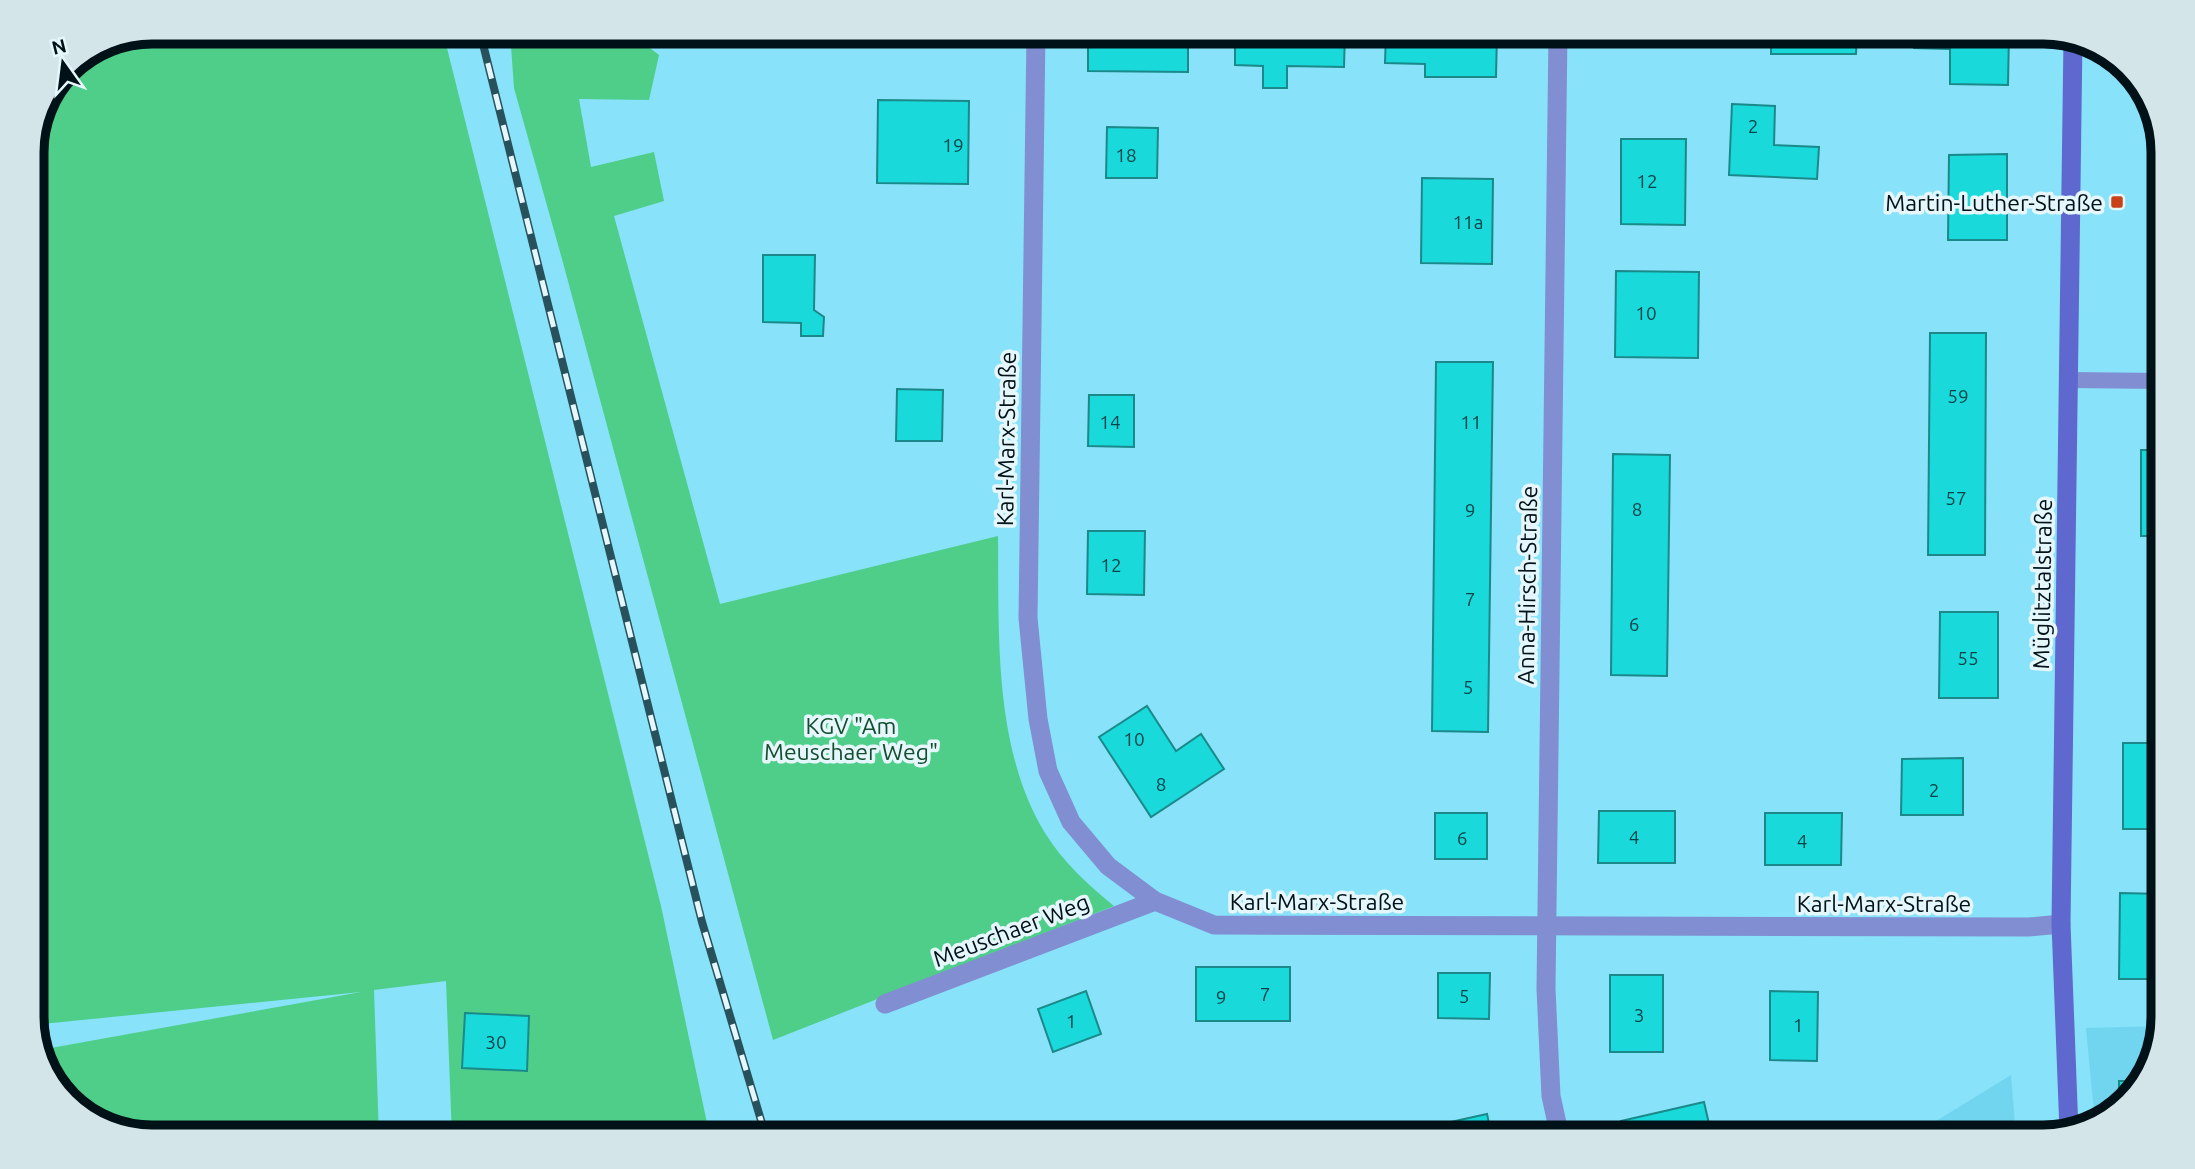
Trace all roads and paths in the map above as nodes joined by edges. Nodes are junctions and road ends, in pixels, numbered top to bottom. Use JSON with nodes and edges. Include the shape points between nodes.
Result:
{"nodes":[{"id":1,"x":1036,"y":44,"type":"edge"},
{"id":2,"x":1558,"y":44,"type":"edge"},
{"id":3,"x":2073,"y":48,"type":"edge"},
{"id":4,"x":2069,"y":380,"type":"junction"},
{"id":5,"x":2151,"y":381,"type":"edge"},
{"id":6,"x":1155,"y":901,"type":"junction"},
{"id":7,"x":2061,"y":924,"type":"junction"},
{"id":8,"x":1547,"y":926,"type":"junction"},
{"id":9,"x":885,"y":1004,"type":"dead end"},
{"id":10,"x":2068,"y":1122,"type":"edge"},
{"id":11,"x":1557,"y":1125,"type":"edge"}],
"edges":[{"from":1,"to":6,"type":"street","name":"Karl-Marx-Straße","via":[[1028,618],[1038,719],[1048,771],[1071,822],[1108,866]]},
{"from":2,"to":8,"type":"street","name":"Anna-Hirsch-Straße"},
{"from":3,"to":4,"type":"main road","name":"Müglitztalstraße"},
{"from":4,"to":5,"type":"lane"},
{"from":4,"to":7,"type":"main road","name":"Müglitztalstraße"},
{"from":6,"to":8,"type":"street","name":"Karl-Marx-Straße","via":[[1214,925]]},
{"from":6,"to":9,"type":"street","name":"Meuschaer Weg"},
{"from":7,"to":8,"type":"street","name":"Karl-Marx-Straße","via":[[2029,928]]},
{"from":7,"to":10,"type":"main road","name":"Müglitztalstraße"},
{"from":8,"to":11,"type":"street","name":"Anna-Hirsch-Straße","via":[[1551,1097]]}]}
